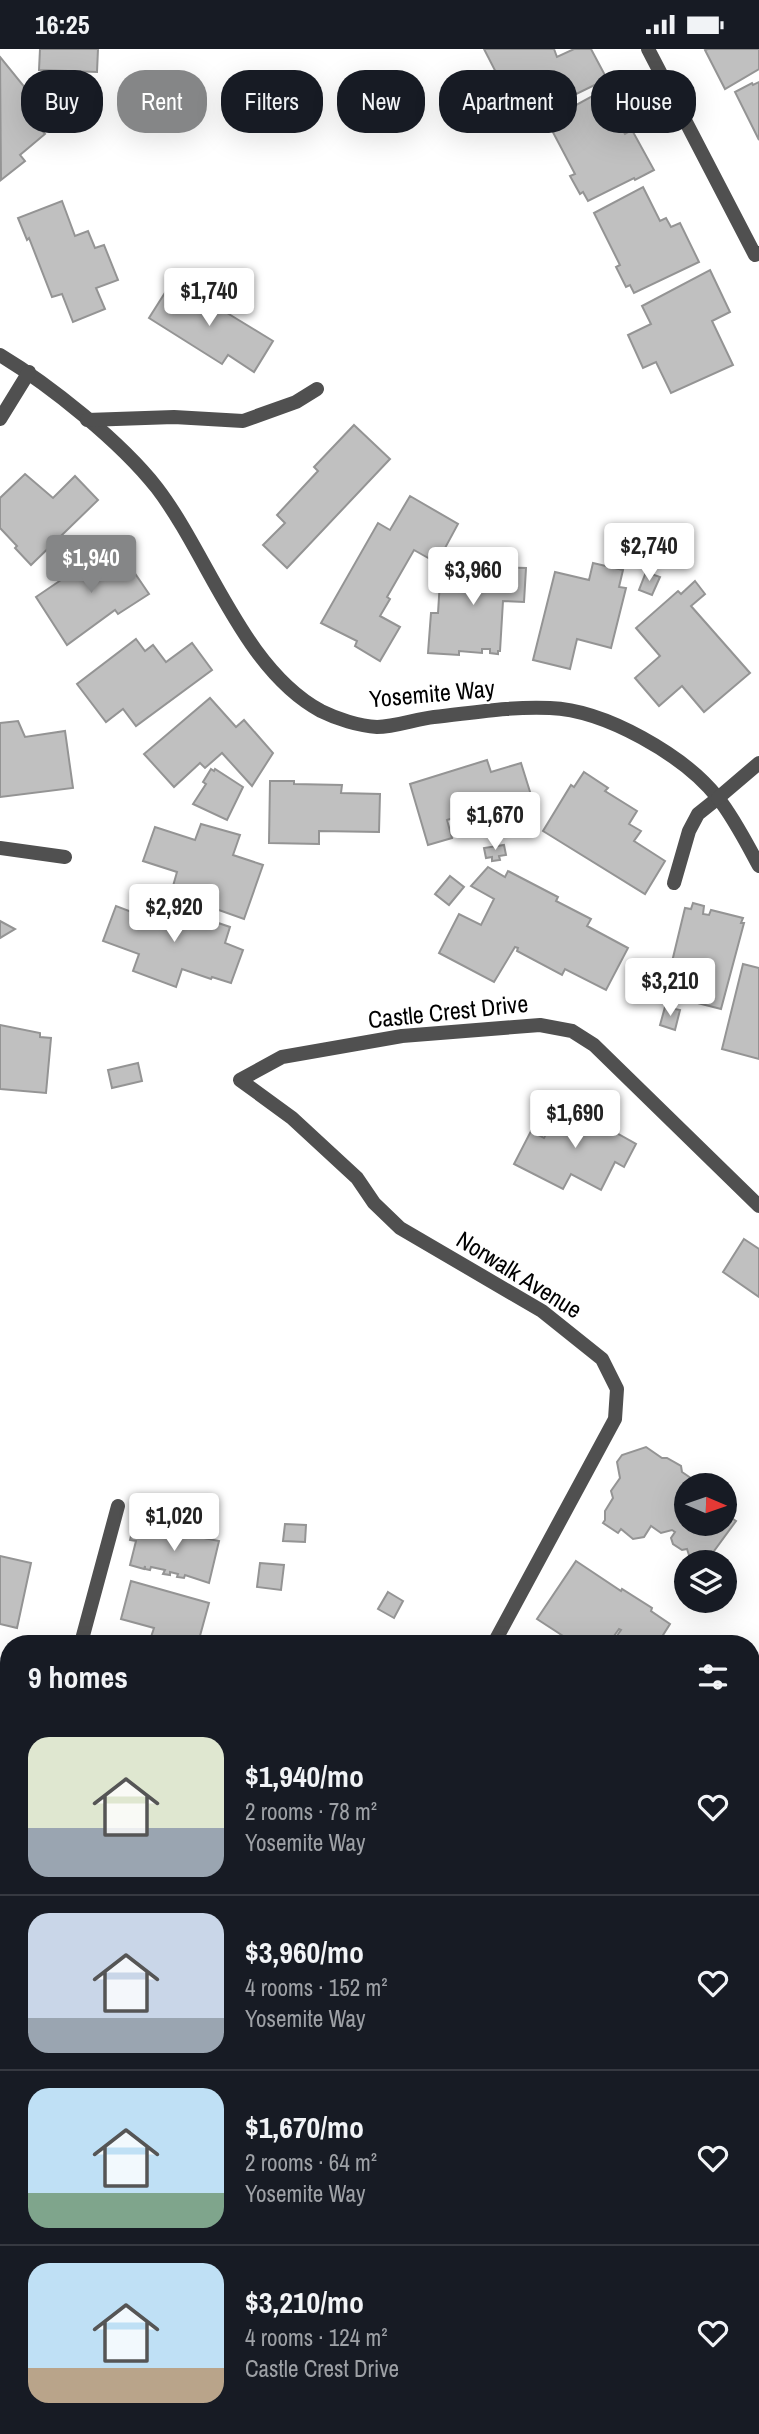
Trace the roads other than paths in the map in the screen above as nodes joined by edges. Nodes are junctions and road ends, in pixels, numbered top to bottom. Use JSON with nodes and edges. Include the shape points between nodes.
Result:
{"nodes":[{"id":1,"x":648,"y":49,"type":"edge"},
{"id":2,"x":758,"y":257,"type":"edge"},
{"id":3,"x":0,"y":355,"type":"edge"},
{"id":4,"x":29,"y":372,"type":"junction"},
{"id":5,"x":317,"y":389,"type":"dead end"},
{"id":6,"x":0,"y":419,"type":"edge"},
{"id":7,"x":88,"y":420,"type":"junction"},
{"id":8,"x":759,"y":763,"type":"edge"},
{"id":9,"x":718,"y":798,"type":"junction"},
{"id":10,"x":0,"y":848,"type":"edge"},
{"id":11,"x":65,"y":857,"type":"dead end"},
{"id":12,"x":759,"y":866,"type":"edge"},
{"id":13,"x":674,"y":883,"type":"dead end"},
{"id":14,"x":282,"y":1057,"type":"joint"},
{"id":15,"x":759,"y":1206,"type":"edge"},
{"id":16,"x":118,"y":1506,"type":"dead end"},
{"id":17,"x":83,"y":1635,"type":"edge"},
{"id":18,"x":498,"y":1635,"type":"edge"}],
"edges":[{"from":1,"to":2,"type":"street"},
{"from":3,"to":4,"type":"street","name":"Yosemite Way"},
{"from":4,"to":6,"type":"street"},
{"from":4,"to":7,"type":"street","name":"Yosemite Way"},
{"from":5,"to":7,"type":"street","via":[[296,402],[243,421]]},
{"from":7,"to":9,"type":"street","name":"Yosemite Way","via":[[157,488],[257,651],[289,688],[321,711],[379,727],[490,711],[551,708],[592,714],[680,760]]},
{"from":8,"to":9,"type":"street"},
{"from":9,"to":12,"type":"street","name":"Yosemite Way"},
{"from":9,"to":13,"type":"street","via":[[698,814],[689,831]]},
{"from":10,"to":11,"type":"street"},
{"from":14,"to":15,"type":"street","name":"Castle Crest Drive","via":[[402,1036],[540,1025],[572,1031],[594,1045]]},
{"from":14,"to":18,"type":"street","name":"Norwalk Avenue","via":[[240,1080],[292,1118],[356,1178],[400,1228],[542,1311],[602,1359],[617,1389],[615,1419]]},
{"from":16,"to":17,"type":"street"}]}
